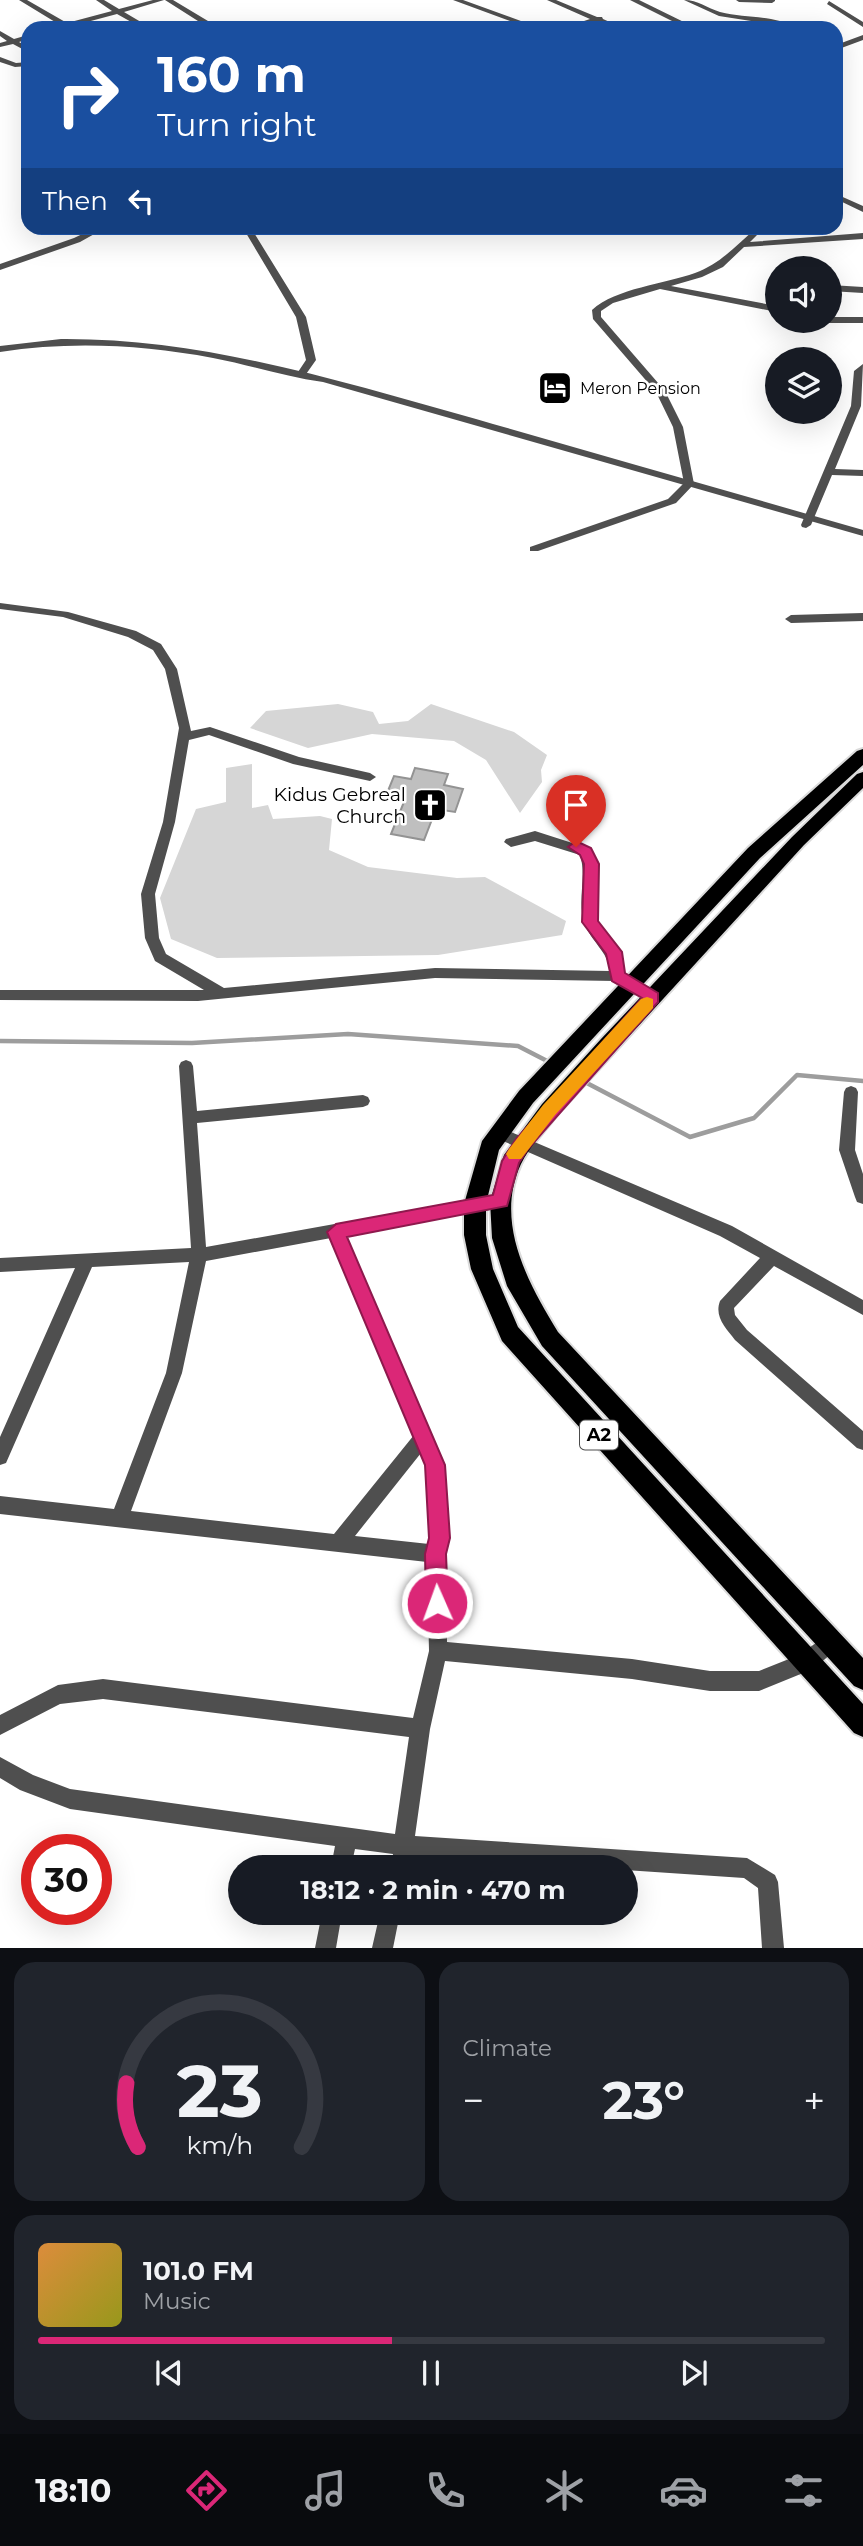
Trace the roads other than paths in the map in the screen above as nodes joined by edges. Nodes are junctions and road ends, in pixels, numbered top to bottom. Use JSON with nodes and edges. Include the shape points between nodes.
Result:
{"nodes":[{"id":1,"x":22,"y":0,"type":"edge"},
{"id":2,"x":99,"y":0,"type":"edge"},
{"id":3,"x":161,"y":0,"type":"edge"},
{"id":4,"x":168,"y":0,"type":"edge"},
{"id":5,"x":456,"y":0,"type":"edge"},
{"id":6,"x":550,"y":0,"type":"edge"},
{"id":7,"x":633,"y":0,"type":"edge"},
{"id":8,"x":687,"y":0,"type":"edge"},
{"id":9,"x":739,"y":0,"type":"edge"},
{"id":10,"x":772,"y":1,"type":"edge"},
{"id":11,"x":829,"y":3,"type":"dead end"},
{"id":12,"x":117,"y":11,"type":"junction"},
{"id":13,"x":600,"y":18,"type":"junction"},
{"id":14,"x":59,"y":21,"type":"edge"},
{"id":15,"x":84,"y":21,"type":"edge"},
{"id":16,"x":135,"y":21,"type":"edge"},
{"id":17,"x":204,"y":21,"type":"edge"},
{"id":18,"x":516,"y":21,"type":"edge"},
{"id":19,"x":590,"y":21,"type":"edge"},
{"id":20,"x":606,"y":21,"type":"edge"},
{"id":21,"x":677,"y":21,"type":"edge"},
{"id":22,"x":741,"y":21,"type":"edge"},
{"id":23,"x":863,"y":24,"type":"edge"},
{"id":24,"x":0,"y":33,"type":"edge"},
{"id":25,"x":863,"y":37,"type":"edge"},
{"id":26,"x":21,"y":39,"type":"edge"},
{"id":27,"x":15,"y":41,"type":"junction"},
{"id":28,"x":0,"y":45,"type":"edge"},
{"id":29,"x":21,"y":45,"type":"edge"},
{"id":30,"x":843,"y":45,"type":"edge"},
{"id":31,"x":0,"y":59,"type":"edge"},
{"id":32,"x":21,"y":65,"type":"edge"},
{"id":33,"x":843,"y":199,"type":"edge"},
{"id":34,"x":863,"y":209,"type":"edge"},
{"id":35,"x":88,"y":235,"type":"edge"},
{"id":36,"x":251,"y":235,"type":"edge"},
{"id":37,"x":752,"y":235,"type":"edge"},
{"id":38,"x":863,"y":236,"type":"edge"},
{"id":39,"x":741,"y":245,"type":"junction"},
{"id":40,"x":0,"y":267,"type":"edge"},
{"id":41,"x":655,"y":286,"type":"junction"},
{"id":42,"x":842,"y":289,"type":"edge"},
{"id":43,"x":863,"y":290,"type":"edge"},
{"id":44,"x":765,"y":306,"type":"edge"},
{"id":45,"x":842,"y":320,"type":"edge"},
{"id":46,"x":863,"y":320,"type":"edge"},
{"id":47,"x":0,"y":349,"type":"edge"},
{"id":48,"x":863,"y":367,"type":"edge"},
{"id":49,"x":305,"y":376,"type":"junction"},
{"id":50,"x":859,"y":406,"type":"edge"},
{"id":51,"x":828,"y":472,"type":"junction"},
{"id":52,"x":863,"y":473,"type":"edge"},
{"id":53,"x":688,"y":487,"type":"junction"},
{"id":54,"x":807,"y":521,"type":"junction"},
{"id":55,"x":863,"y":533,"type":"edge"},
{"id":56,"x":863,"y":541,"type":"edge"},
{"id":57,"x":534,"y":548,"type":"dead end"},
{"id":58,"x":0,"y":606,"type":"edge"},
{"id":59,"x":863,"y":617,"type":"edge"},
{"id":60,"x":791,"y":619,"type":"dead end"},
{"id":61,"x":184,"y":737,"type":"junction"},
{"id":62,"x":862,"y":756,"type":"edge"},
{"id":63,"x":370,"y":777,"type":"dead end"},
{"id":64,"x":863,"y":778,"type":"edge"},
{"id":65,"x":837,"y":791,"type":"junction"},
{"id":66,"x":511,"y":842,"type":"dead end"},
{"id":67,"x":625,"y":980,"type":"junction"},
{"id":68,"x":221,"y":993,"type":"junction"},
{"id":69,"x":0,"y":995,"type":"edge"},
{"id":70,"x":653,"y":997,"type":"junction"},
{"id":71,"x":186,"y":1066,"type":"dead end"},
{"id":72,"x":851,"y":1092,"type":"dead end"},
{"id":73,"x":363,"y":1101,"type":"dead end"},
{"id":74,"x":190,"y":1118,"type":"junction"},
{"id":75,"x":499,"y":1133,"type":"junction"},
{"id":76,"x":522,"y":1144,"type":"junction"},
{"id":77,"x":863,"y":1197,"type":"edge"},
{"id":78,"x":501,"y":1201,"type":"junction"},
{"id":79,"x":475,"y":1205,"type":"junction"},
{"id":80,"x":336,"y":1232,"type":"junction"},
{"id":81,"x":199,"y":1255,"type":"junction"},
{"id":82,"x":771,"y":1258,"type":"junction"},
{"id":83,"x":86,"y":1262,"type":"junction"},
{"id":84,"x":2,"y":1263,"type":"edge"},
{"id":85,"x":860,"y":1300,"type":"edge"},
{"id":86,"x":424,"y":1436,"type":"junction"},
{"id":87,"x":863,"y":1442,"type":"edge"},
{"id":88,"x":0,"y":1457,"type":"edge"},
{"id":89,"x":0,"y":1505,"type":"edge"},
{"id":90,"x":119,"y":1518,"type":"junction"},
{"id":91,"x":338,"y":1543,"type":"junction"},
{"id":92,"x":436,"y":1554,"type":"junction"},
{"id":93,"x":830,"y":1642,"type":"junction"},
{"id":94,"x":438,"y":1651,"type":"junction"},
{"id":95,"x":806,"y":1662,"type":"junction"},
{"id":96,"x":863,"y":1677,"type":"edge"},
{"id":97,"x":863,"y":1724,"type":"edge"},
{"id":98,"x":0,"y":1725,"type":"edge"},
{"id":99,"x":420,"y":1729,"type":"junction"},
{"id":100,"x":0,"y":1767,"type":"edge"},
{"id":101,"x":346,"y":1838,"type":"junction"},
{"id":102,"x":406,"y":1846,"type":"junction"},
{"id":103,"x":343,"y":1855,"type":"edge"},
{"id":104,"x":404,"y":1855,"type":"edge"},
{"id":105,"x":330,"y":1925,"type":"edge"},
{"id":106,"x":387,"y":1925,"type":"edge"},
{"id":107,"x":325,"y":1948,"type":"edge"},
{"id":108,"x":382,"y":1948,"type":"edge"},
{"id":109,"x":773,"y":1948,"type":"edge"}],
"edges":[{"from":1,"to":14,"type":"street"},
{"from":2,"to":12,"type":"street"},
{"from":3,"to":12,"type":"street"},
{"from":4,"to":17,"type":"street"},
{"from":5,"to":18,"type":"street"},
{"from":6,"to":13,"type":"street"},
{"from":7,"to":21,"type":"street"},
{"from":8,"to":22,"type":"street"},
{"from":9,"to":10,"type":"street"},
{"from":11,"to":23,"type":"street"},
{"from":12,"to":15,"type":"street"},
{"from":12,"to":16,"type":"street"},
{"from":13,"to":19,"type":"street"},
{"from":13,"to":20,"type":"street"},
{"from":24,"to":27,"type":"street"},
{"from":25,"to":30,"type":"street"},
{"from":26,"to":27,"type":"street"},
{"from":27,"to":28,"type":"street"},
{"from":27,"to":29,"type":"street"},
{"from":31,"to":32,"type":"street"},
{"from":33,"to":34,"type":"street"},
{"from":35,"to":40,"type":"street"},
{"from":36,"to":49,"type":"street","via":[[301,317],[311,360]]},
{"from":37,"to":39,"type":"street"},
{"from":38,"to":39,"type":"street"},
{"from":39,"to":41,"type":"street","via":[[720,265]]},
{"from":41,"to":44,"type":"street"},
{"from":41,"to":53,"type":"street","via":[[610,301],[597,310],[596,317],[660,391],[678,428]]},
{"from":42,"to":43,"type":"street"},
{"from":45,"to":46,"type":"street"},
{"from":47,"to":49,"type":"street","via":[[51,341],[112,343],[192,352]]},
{"from":48,"to":50,"type":"street","via":[[859,371]]},
{"from":49,"to":53,"type":"street"},
{"from":50,"to":51,"type":"street"},
{"from":51,"to":52,"type":"street"},
{"from":51,"to":54,"type":"street"},
{"from":53,"to":54,"type":"street"},
{"from":53,"to":57,"type":"street","via":[[672,500]]},
{"from":54,"to":55,"type":"street"},
{"from":54,"to":56,"type":"street"},
{"from":58,"to":61,"type":"street","via":[[64,614],[132,634],[157,647],[171,669]]},
{"from":59,"to":60,"type":"street"},
{"from":61,"to":63,"type":"street","via":[[210,731],[298,761]]},
{"from":61,"to":68,"type":"street","via":[[169,822],[148,894],[152,938],[160,957]]},
{"from":62,"to":65,"type":"highway"},
{"from":64,"to":65,"type":"highway"},
{"from":65,"to":67,"type":"highway","number":"A2","via":[[754,853]]},
{"from":65,"to":70,"type":"highway","number":"A2"},
{"from":66,"to":67,"type":"street","via":[[535,836],[586,852],[591,864],[590,922],[614,952]]},
{"from":67,"to":68,"type":"street","via":[[435,973]]},
{"from":67,"to":70,"type":"street"},
{"from":67,"to":75,"type":"highway","number":"A2"},
{"from":68,"to":69,"type":"street"},
{"from":70,"to":76,"type":"highway","number":"A2"},
{"from":71,"to":74,"type":"street"},
{"from":72,"to":77,"type":"street","via":[[847,1150]]},
{"from":73,"to":74,"type":"street"},
{"from":74,"to":81,"type":"street"},
{"from":75,"to":76,"type":"street"},
{"from":75,"to":79,"type":"highway","number":"A2","via":[[489,1147]]},
{"from":76,"to":78,"type":"highway","number":"A2","via":[[511,1161]]},
{"from":76,"to":82,"type":"street","via":[[726,1231]]},
{"from":78,"to":79,"type":"street"},
{"from":78,"to":93,"type":"highway","number":"A2","via":[[503,1238],[517,1286],[550,1339]]},
{"from":79,"to":80,"type":"street"},
{"from":79,"to":95,"type":"highway","number":"A2","via":[[482,1269],[510,1335]]},
{"from":80,"to":81,"type":"street"},
{"from":80,"to":86,"type":"street"},
{"from":81,"to":83,"type":"street"},
{"from":81,"to":90,"type":"street","via":[[174,1373]]},
{"from":82,"to":85,"type":"street"},
{"from":82,"to":87,"type":"street","via":[[726,1306],[727,1317],[741,1335]]},
{"from":83,"to":84,"type":"street"},
{"from":83,"to":88,"type":"street"},
{"from":86,"to":91,"type":"street"},
{"from":86,"to":92,"type":"street","via":[[435,1465]]},
{"from":89,"to":90,"type":"street"},
{"from":90,"to":91,"type":"street"},
{"from":91,"to":92,"type":"street"},
{"from":92,"to":94,"type":"street"},
{"from":93,"to":95,"type":"street"},
{"from":93,"to":96,"type":"highway","number":"A2"},
{"from":94,"to":95,"type":"street","via":[[710,1681],[758,1681]]},
{"from":94,"to":99,"type":"street"},
{"from":95,"to":97,"type":"highway","number":"A2"},
{"from":98,"to":99,"type":"street","via":[[58,1695],[103,1689]]},
{"from":99,"to":102,"type":"street"},
{"from":100,"to":101,"type":"street","via":[[70,1799]]},
{"from":101,"to":102,"type":"street"},
{"from":101,"to":103,"type":"street"},
{"from":102,"to":104,"type":"street"},
{"from":102,"to":109,"type":"street","via":[[747,1868],[768,1882]]},
{"from":105,"to":107,"type":"street"},
{"from":106,"to":108,"type":"street"}]}
